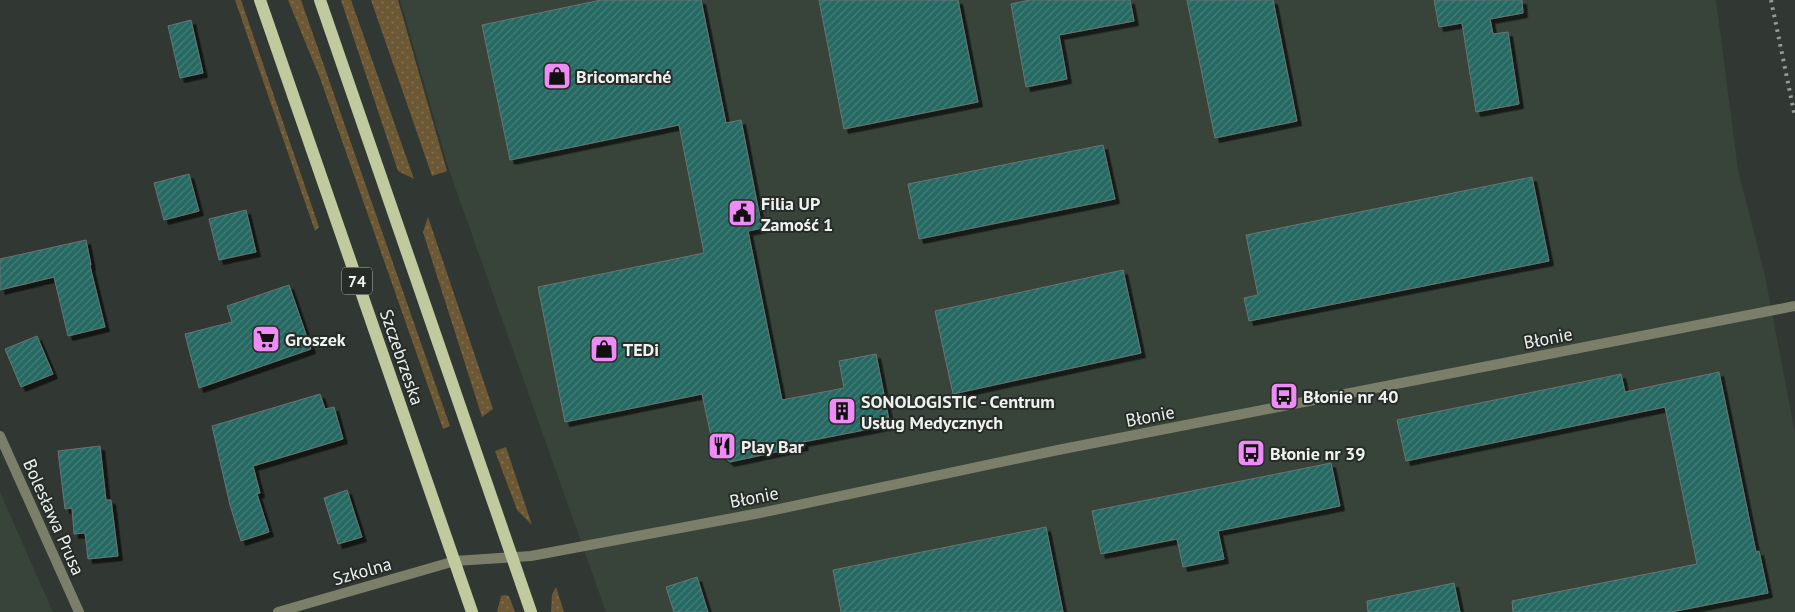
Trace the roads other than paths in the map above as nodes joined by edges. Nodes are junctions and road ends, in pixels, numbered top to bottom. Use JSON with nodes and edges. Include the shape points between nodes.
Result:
{"nodes":[{"id":1,"x":260,"y":0,"type":"edge"},
{"id":2,"x":320,"y":0,"type":"edge"},
{"id":3,"x":1795,"y":306,"type":"edge"},
{"id":4,"x":0,"y":436,"type":"edge"},
{"id":5,"x":512,"y":557,"type":"junction"},
{"id":6,"x":455,"y":561,"type":"junction"},
{"id":7,"x":79,"y":612,"type":"edge"},
{"id":8,"x":278,"y":612,"type":"edge"},
{"id":9,"x":472,"y":612,"type":"edge"},
{"id":10,"x":531,"y":612,"type":"edge"}],
"edges":[{"from":1,"to":6,"type":"main road","name":"Szczebrzeska","number":"74"},
{"from":2,"to":5,"type":"main road"},
{"from":3,"to":5,"type":"street","name":"Błonie","via":[[1067,448],[760,513]]},
{"from":4,"to":7,"type":"street","name":"Bolesława Prusa"},
{"from":5,"to":6,"type":"street","name":"Błonie"},
{"from":5,"to":10,"type":"main road"},
{"from":6,"to":8,"type":"street","name":"Szkolna"},
{"from":6,"to":9,"type":"main road","name":"Szczebrzeska","number":"74"}]}
